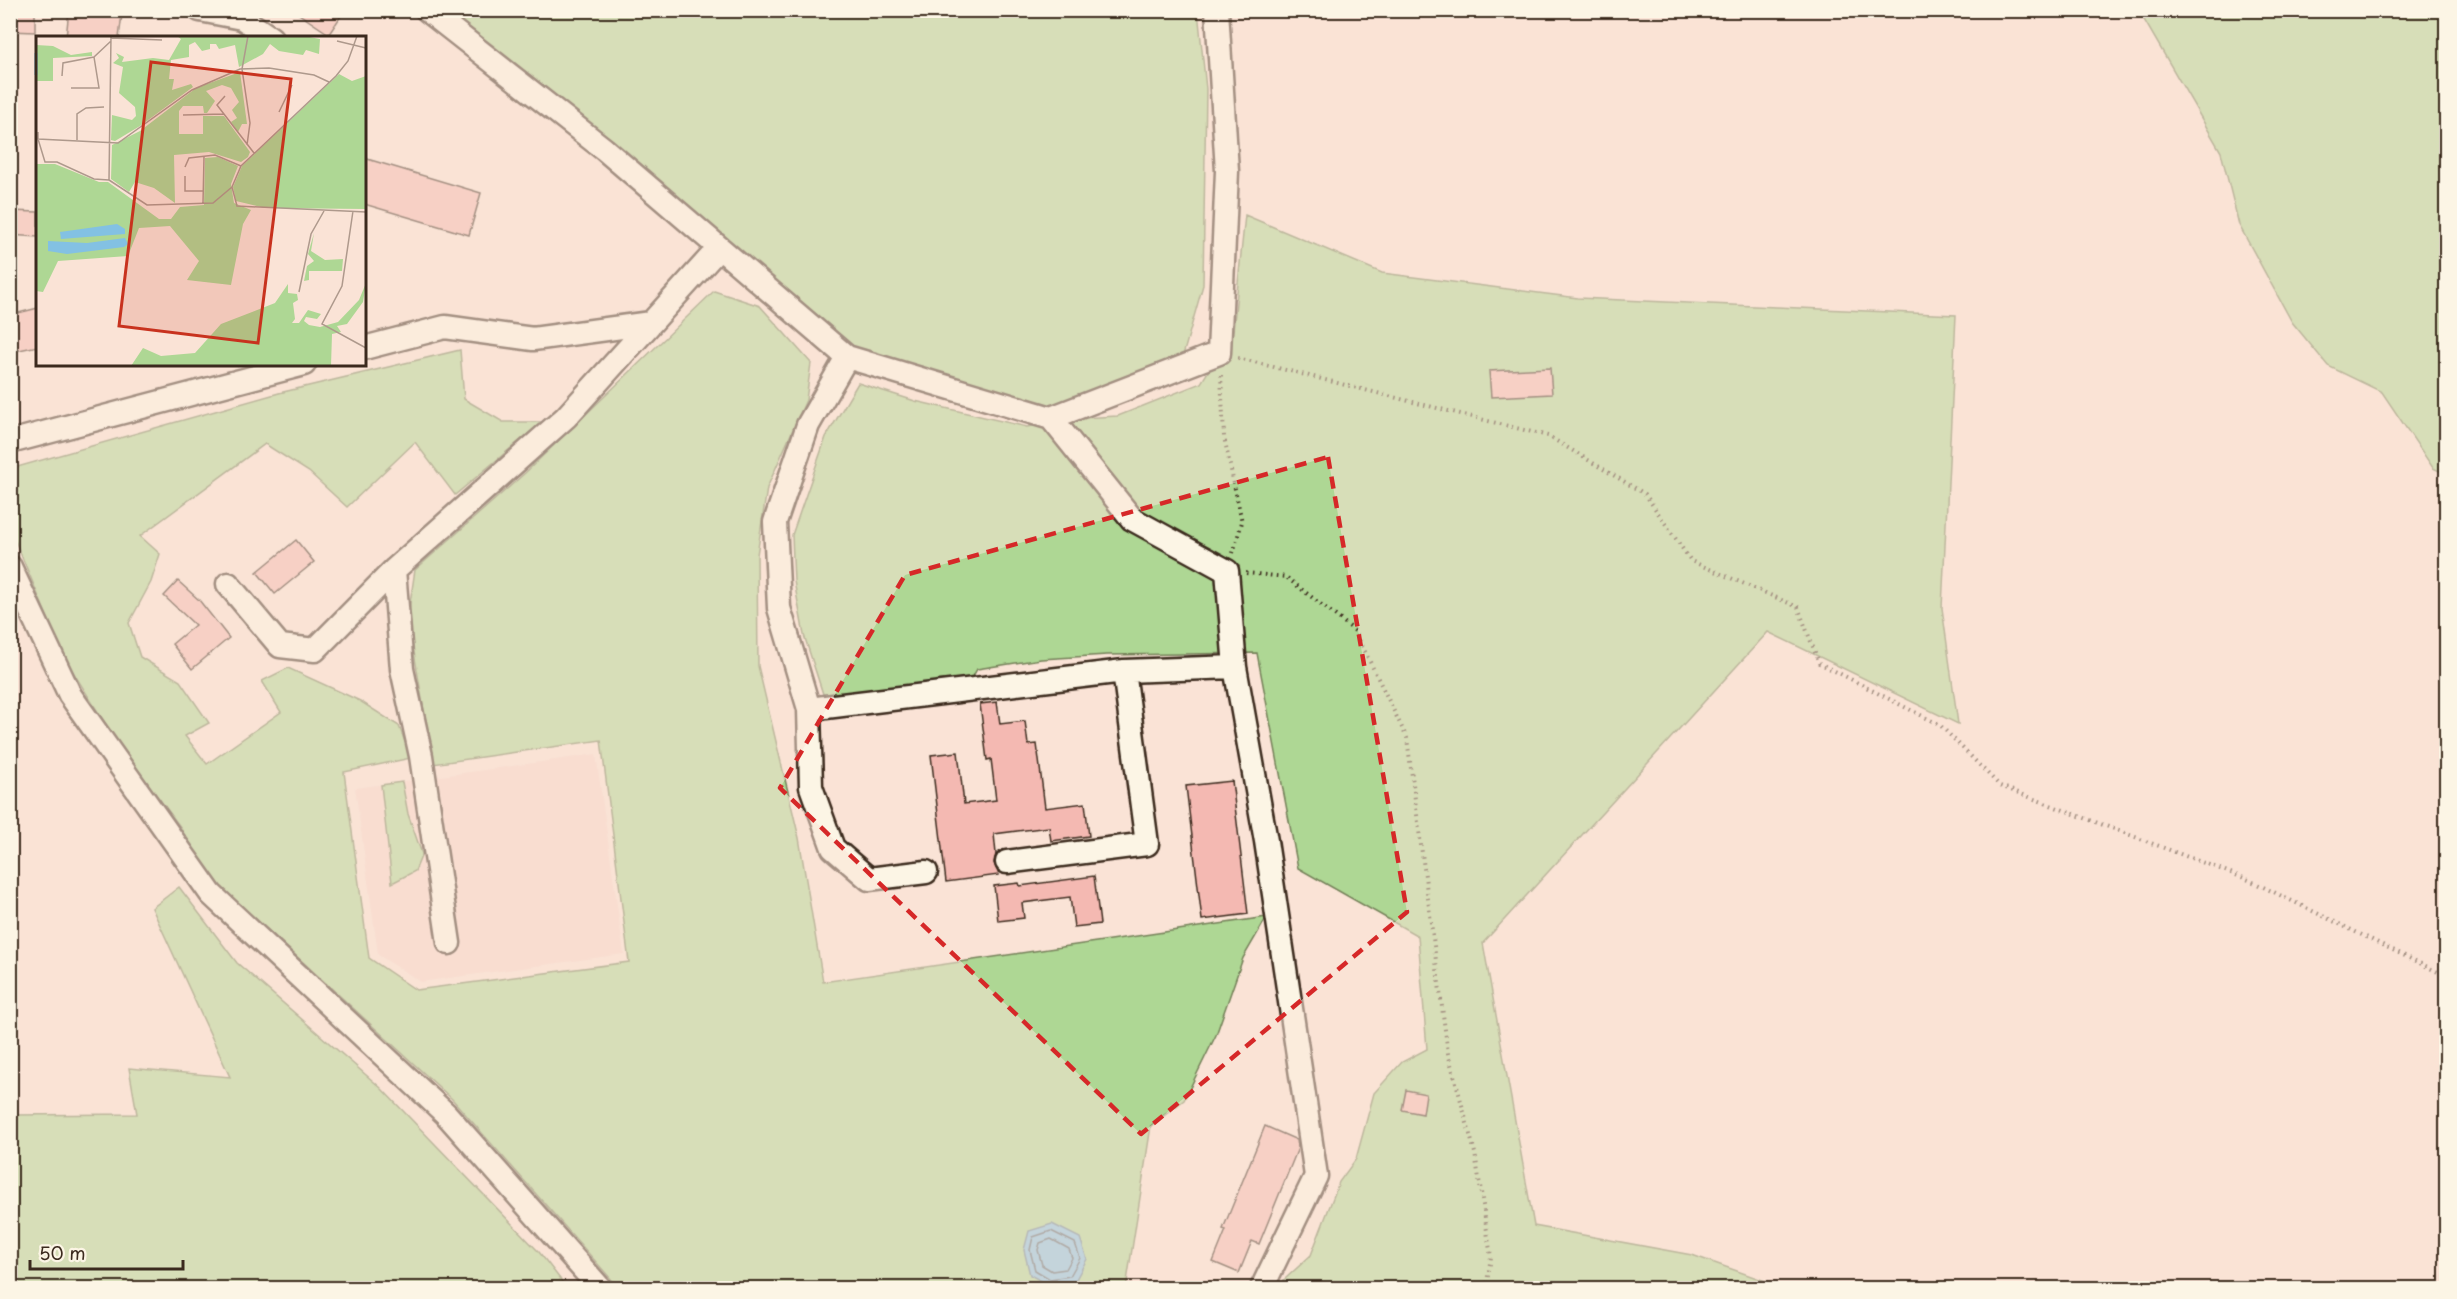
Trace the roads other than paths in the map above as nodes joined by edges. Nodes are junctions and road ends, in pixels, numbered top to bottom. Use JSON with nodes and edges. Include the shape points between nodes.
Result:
{"nodes":[{"id":1,"x":200,"y":10,"type":"edge"},
{"id":2,"x":427,"y":10,"type":"edge"},
{"id":3,"x":1217,"y":10,"type":"edge"},
{"id":4,"x":245,"y":14,"type":"edge"},
{"id":5,"x":270,"y":36,"type":"edge"},
{"id":6,"x":719,"y":248,"type":"junction"},
{"id":7,"x":651,"y":323,"type":"junction"},
{"id":8,"x":366,"y":347,"type":"edge"},
{"id":9,"x":847,"y":357,"type":"junction"},
{"id":10,"x":296,"y":366,"type":"edge"},
{"id":11,"x":1051,"y":418,"type":"junction"},
{"id":12,"x":10,"y":442,"type":"edge"},
{"id":13,"x":10,"y":567,"type":"edge"},
{"id":14,"x":394,"y":570,"type":"junction"},
{"id":15,"x":228,"y":584,"type":"dead end"},
{"id":16,"x":1235,"y":667,"type":"junction"},
{"id":17,"x":1124,"y":671,"type":"junction"},
{"id":18,"x":809,"y":709,"type":"junction"},
{"id":19,"x":1007,"y":862,"type":"dead end"},
{"id":20,"x":926,"y":872,"type":"dead end"},
{"id":21,"x":449,"y":943,"type":"dead end"},
{"id":22,"x":600,"y":1288,"type":"edge"},
{"id":23,"x":1262,"y":1288,"type":"edge"}],
"edges":[{"from":1,"to":4,"type":"street"},
{"from":2,"to":6,"type":"street","via":[[604,149]]},
{"from":3,"to":11,"type":"street","via":[[1227,171],[1219,354]]},
{"from":4,"to":5,"type":"street"},
{"from":6,"to":7,"type":"street"},
{"from":6,"to":9,"type":"street"},
{"from":7,"to":8,"type":"street","via":[[533,339],[445,327]]},
{"from":7,"to":14,"type":"street","via":[[566,417]]},
{"from":9,"to":11,"type":"street"},
{"from":9,"to":18,"type":"street","via":[[808,425],[775,522],[778,608]]},
{"from":10,"to":12,"type":"street"},
{"from":11,"to":16,"type":"street","via":[[1132,519],[1227,571]]},
{"from":13,"to":22,"type":"street","via":[[70,695],[211,894],[446,1114]]},
{"from":14,"to":15,"type":"street","via":[[315,650],[280,646]]},
{"from":14,"to":21,"type":"street","via":[[402,669],[421,756]]},
{"from":16,"to":17,"type":"street"},
{"from":16,"to":23,"type":"street","via":[[1266,841],[1316,1176]]},
{"from":17,"to":18,"type":"street"},
{"from":17,"to":19,"type":"street","via":[[1147,844]]},
{"from":18,"to":20,"type":"street","via":[[812,788],[833,848],[869,879]]}]}
